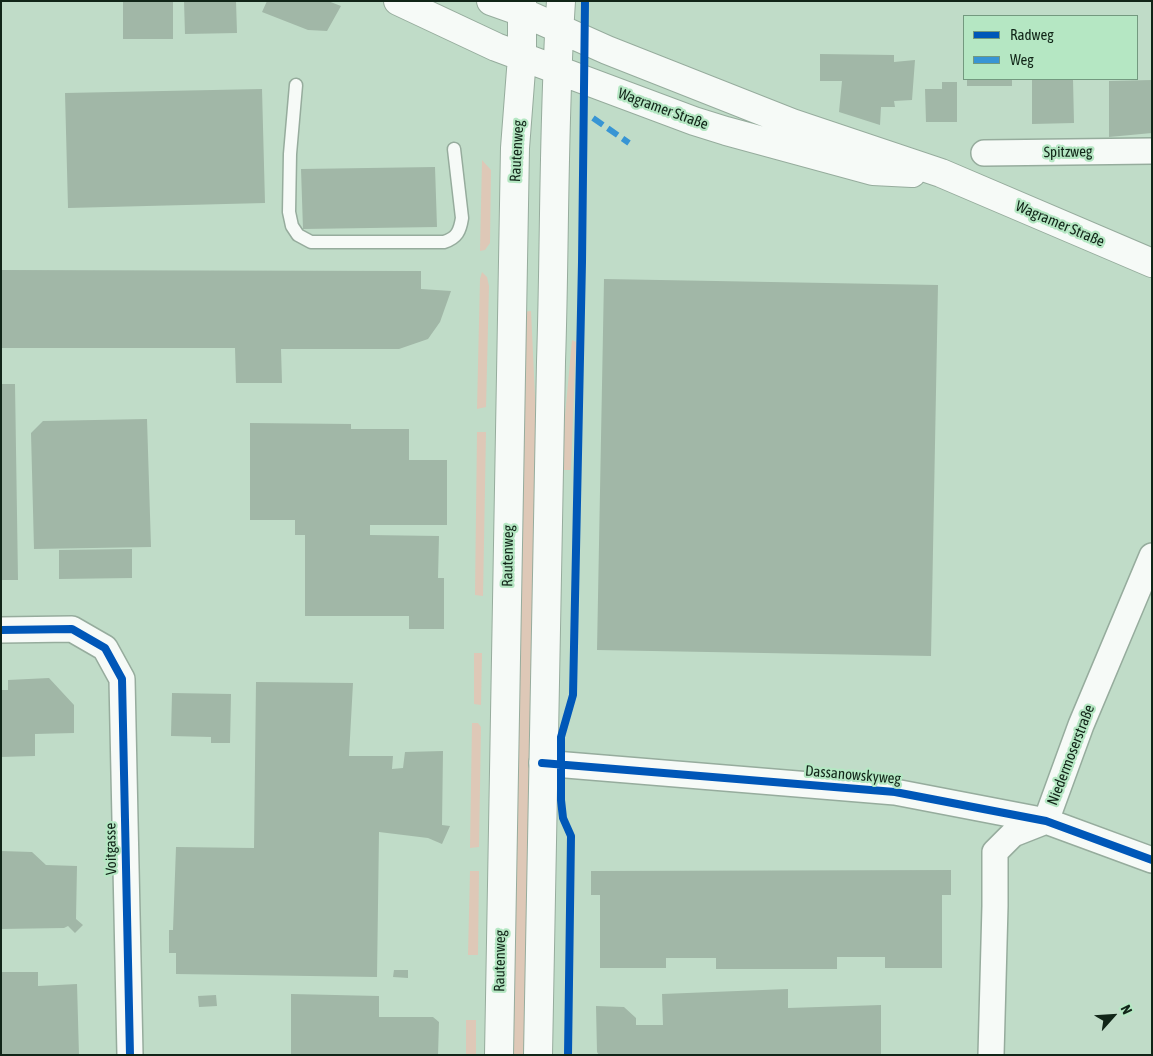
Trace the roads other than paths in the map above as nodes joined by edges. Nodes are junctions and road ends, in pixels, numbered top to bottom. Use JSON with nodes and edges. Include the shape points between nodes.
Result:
{"nodes":[{"id":1,"x":398,"y":1,"type":"edge"},
{"id":2,"x":491,"y":1,"type":"edge"},
{"id":3,"x":561,"y":1,"type":"edge"},
{"id":4,"x":522,"y":6,"type":"edge"},
{"id":5,"x":559,"y":29,"type":"junction"},
{"id":6,"x":522,"y":57,"type":"junction"},
{"id":7,"x":557,"y":71,"type":"junction"},
{"id":8,"x":296,"y":85,"type":"dead end"},
{"id":9,"x":454,"y":149,"type":"dead end"},
{"id":10,"x":1152,"y":151,"type":"edge"},
{"id":11,"x":984,"y":154,"type":"dead end"},
{"id":12,"x":941,"y":173,"type":"junction"},
{"id":13,"x":1152,"y":263,"type":"edge"},
{"id":14,"x":1152,"y":556,"type":"edge"},
{"id":15,"x":1,"y":630,"type":"edge"},
{"id":16,"x":542,"y":764,"type":"junction"},
{"id":17,"x":1046,"y":821,"type":"junction"},
{"id":18,"x":1152,"y":860,"type":"edge"},
{"id":19,"x":130,"y":1055,"type":"edge"},
{"id":20,"x":499,"y":1055,"type":"edge"},
{"id":21,"x":538,"y":1055,"type":"edge"},
{"id":22,"x":991,"y":1055,"type":"edge"}],
"edges":[{"from":1,"to":6,"type":"main road","name":"Wagramer Straße"},
{"from":2,"to":4,"type":"main road","name":"Wagramer Straße"},
{"from":3,"to":5,"type":"main road"},
{"from":4,"to":5,"type":"main road","name":"Wagramer Straße"},
{"from":4,"to":6,"type":"main road","name":"Rautenweg"},
{"from":5,"to":7,"type":"main road"},
{"from":5,"to":12,"type":"main road","name":"Wagramer Straße","via":[[812,131]]},
{"from":6,"to":7,"type":"main road","name":"Wagramer Straße"},
{"from":6,"to":20,"type":"main road","name":"Rautenweg","via":[[515,158]]},
{"from":7,"to":12,"type":"main road","name":"Wagramer Straße","via":[[726,131],[873,172]]},
{"from":7,"to":16,"type":"main road"},
{"from":8,"to":9,"type":"lane","via":[[290,154],[290,212],[292,226],[298,235],[311,242],[452,240],[462,218]]},
{"from":10,"to":11,"type":"street","name":"Spitzweg"},
{"from":12,"to":13,"type":"main road","name":"Wagramer Straße"},
{"from":14,"to":17,"type":"street","name":"Niedermoserstraße","via":[[1081,725]]},
{"from":15,"to":19,"type":"street","name":"Voitgasse","via":[[72,629],[105,648],[122,680]]},
{"from":16,"to":17,"type":"street","name":"Dassanowskyweg","via":[[895,792]]},
{"from":16,"to":21,"type":"main road"},
{"from":17,"to":18,"type":"street","name":"Dassanowskyweg"},
{"from":17,"to":22,"type":"street","name":"Niedermoserstraße","via":[[1013,834],[995,852]]}]}
